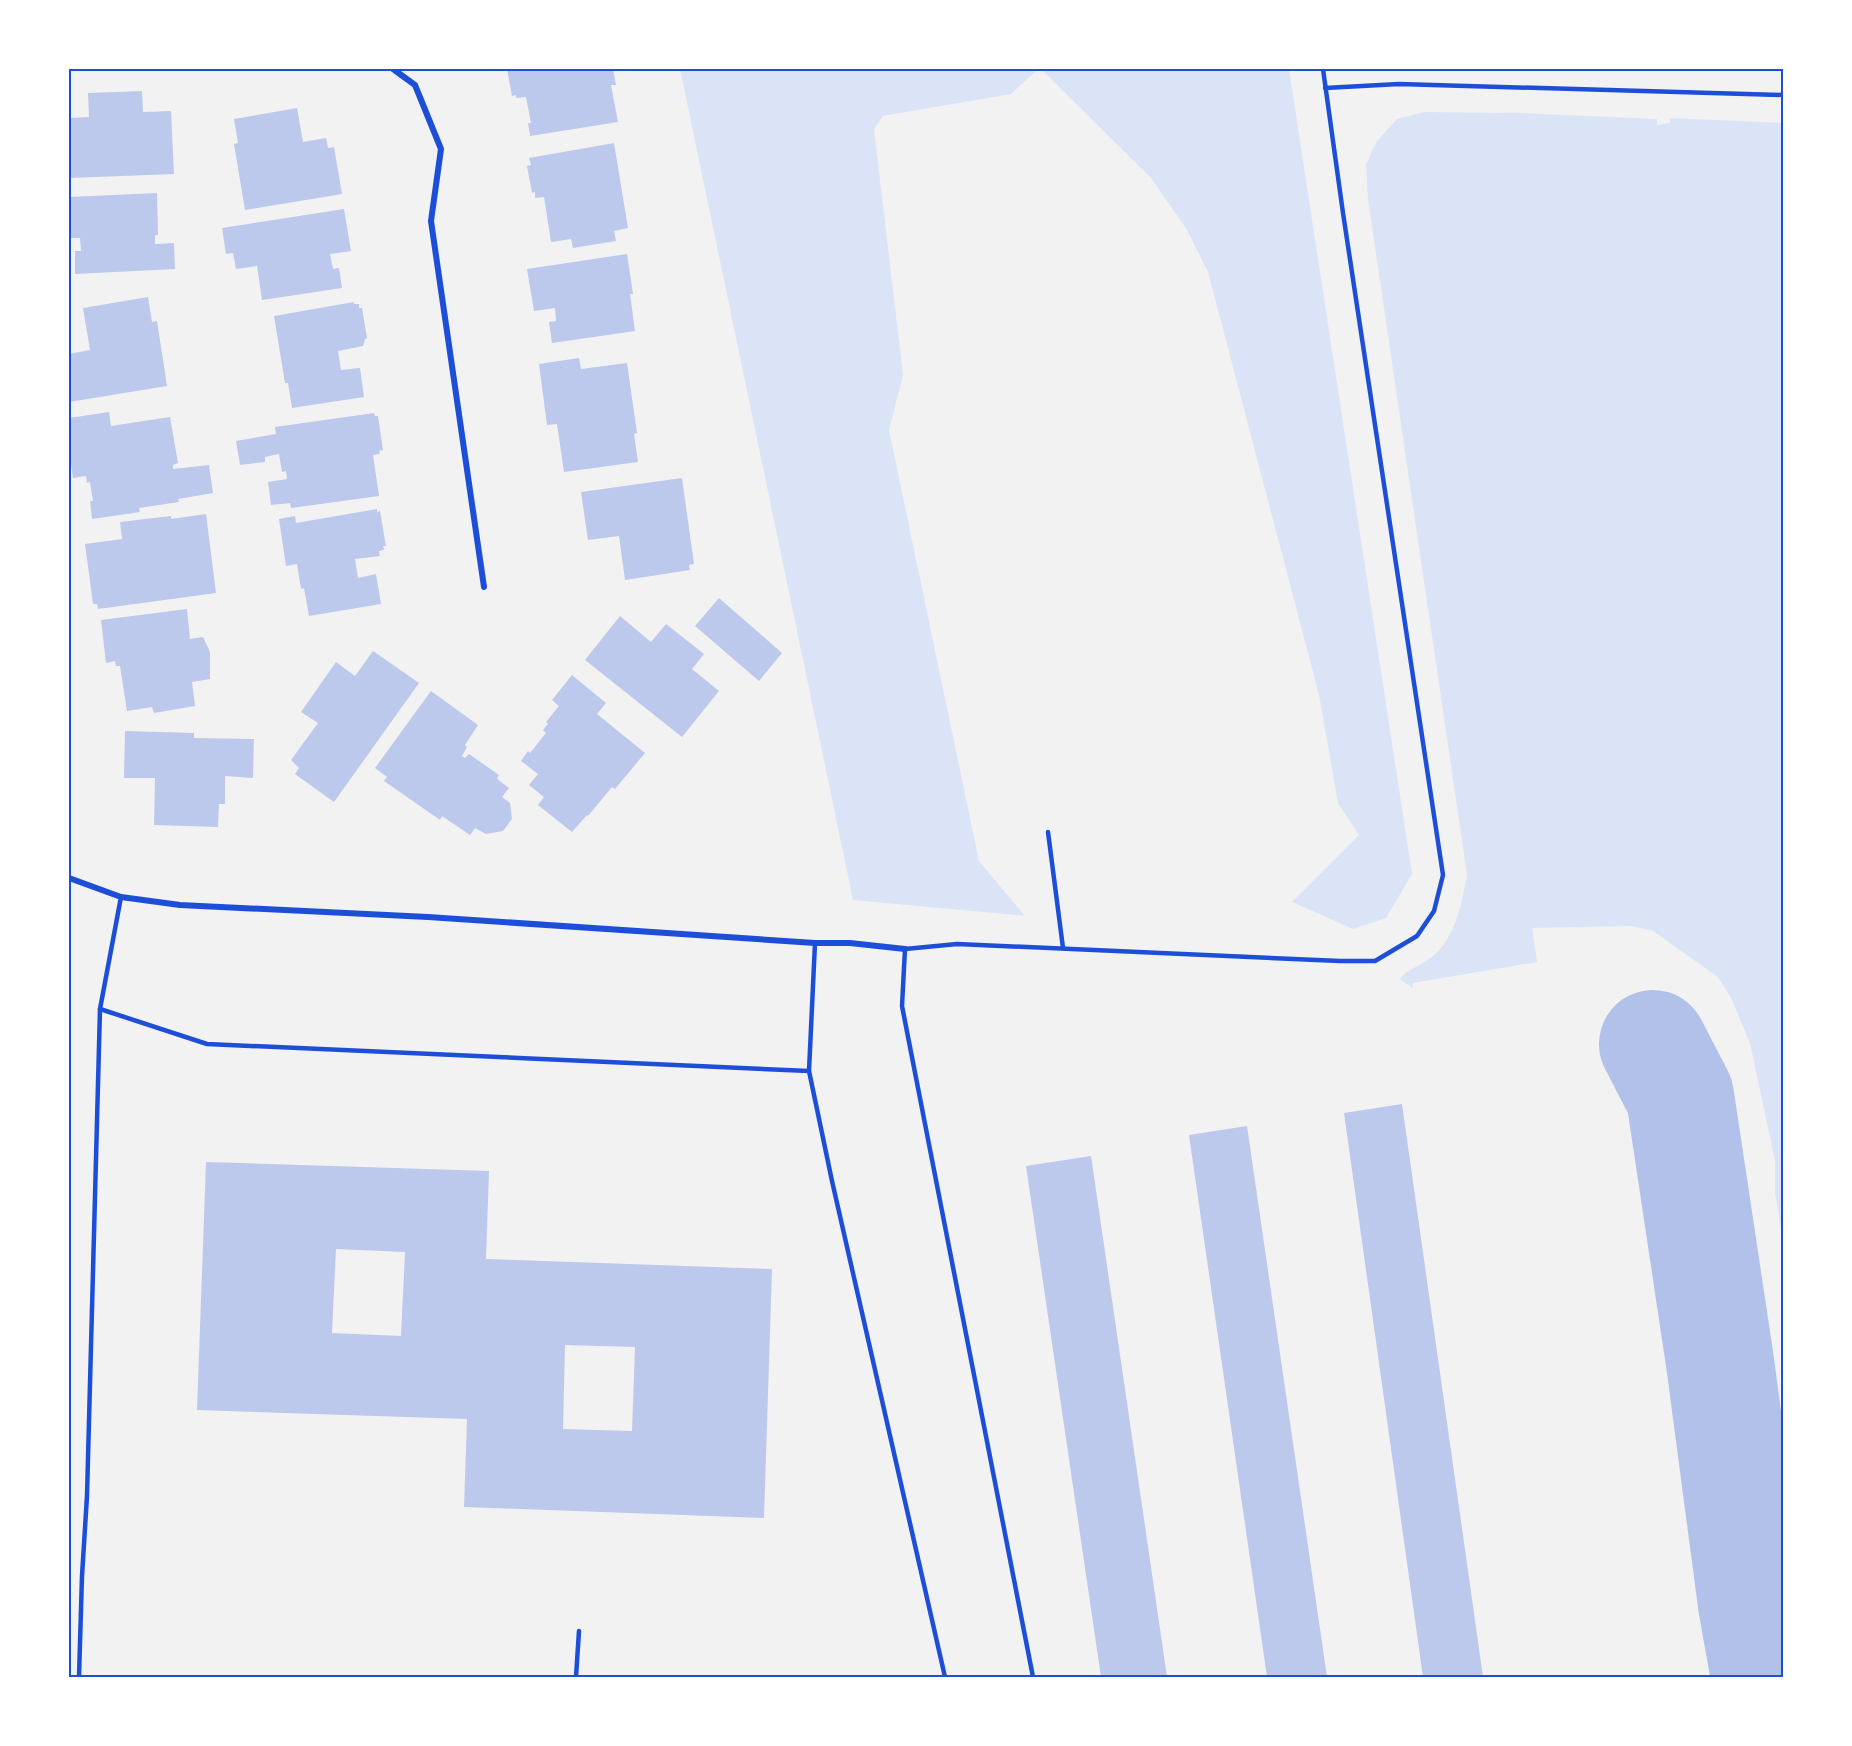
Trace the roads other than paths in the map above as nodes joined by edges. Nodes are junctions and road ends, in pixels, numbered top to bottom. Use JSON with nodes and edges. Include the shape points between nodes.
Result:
{"nodes":[{"id":1,"x":393,"y":69,"type":"edge"},
{"id":2,"x":1323,"y":69,"type":"edge"},
{"id":3,"x":1325,"y":88,"type":"junction"},
{"id":4,"x":1783,"y":95,"type":"edge"},
{"id":5,"x":484,"y":587,"type":"dead end"},
{"id":6,"x":1048,"y":832,"type":"dead end"},
{"id":7,"x":69,"y":878,"type":"edge"},
{"id":8,"x":120,"y":897,"type":"junction"},
{"id":9,"x":815,"y":943,"type":"junction"},
{"id":10,"x":1063,"y":948,"type":"junction"},
{"id":11,"x":905,"y":949,"type":"junction"},
{"id":12,"x":100,"y":1009,"type":"junction"},
{"id":13,"x":809,"y":1071,"type":"junction"},
{"id":14,"x":579,"y":1631,"type":"dead end"},
{"id":15,"x":79,"y":1677,"type":"edge"},
{"id":16,"x":576,"y":1677,"type":"edge"},
{"id":17,"x":945,"y":1677,"type":"edge"},
{"id":18,"x":1033,"y":1677,"type":"edge"}],
"edges":[{"from":1,"to":5,"type":"street","via":[[415,86],[441,149],[431,221]]},
{"from":2,"to":3,"type":"lane"},
{"from":3,"to":4,"type":"lane","via":[[1399,84]]},
{"from":3,"to":10,"type":"lane","via":[[1443,875],[1434,911],[1416,936],[1375,961]]},
{"from":6,"to":10,"type":"lane"},
{"from":7,"to":8,"type":"street"},
{"from":8,"to":9,"type":"street","via":[[180,905]]},
{"from":8,"to":12,"type":"lane"},
{"from":9,"to":11,"type":"street"},
{"from":9,"to":13,"type":"lane"},
{"from":10,"to":11,"type":"lane","via":[[957,944]]},
{"from":11,"to":18,"type":"lane","via":[[902,1006]]},
{"from":12,"to":13,"type":"lane","via":[[207,1044]]},
{"from":12,"to":15,"type":"lane"},
{"from":13,"to":17,"type":"lane"},
{"from":14,"to":16,"type":"lane"}]}
